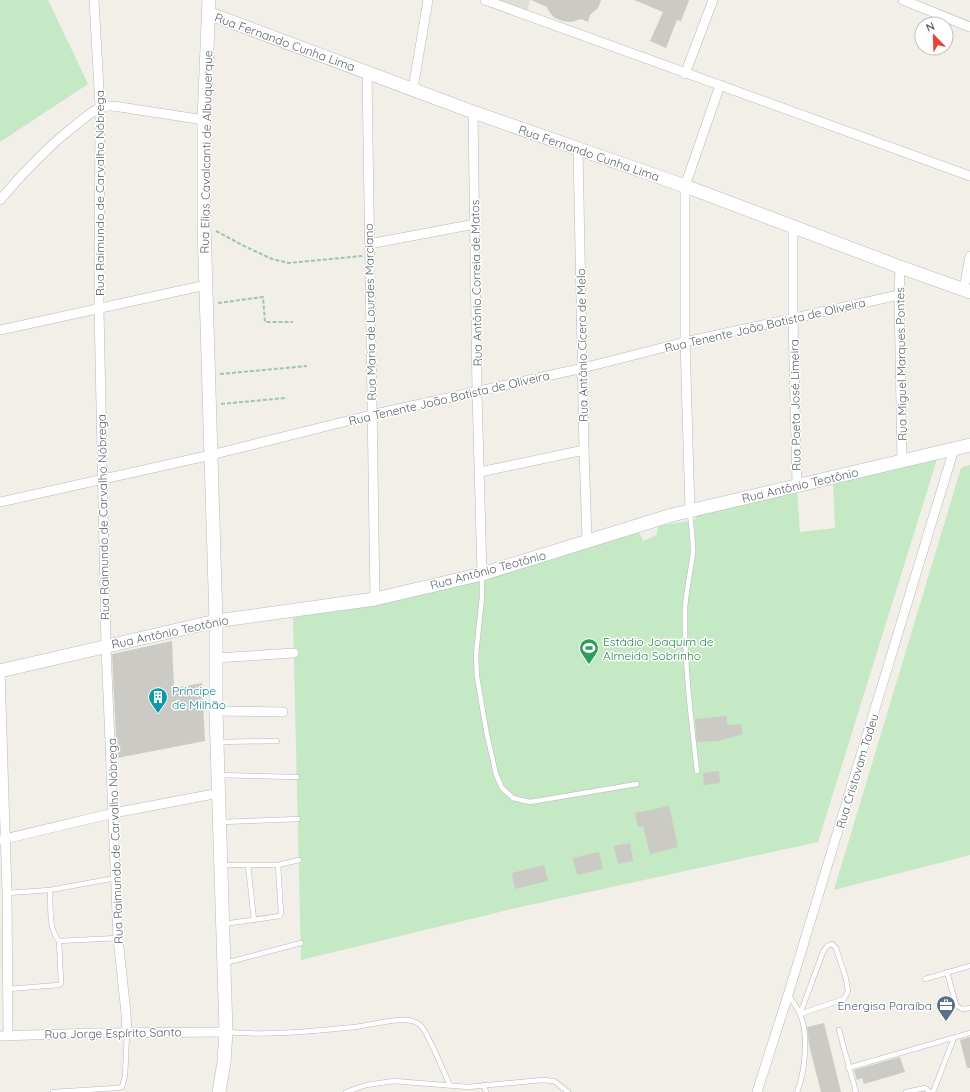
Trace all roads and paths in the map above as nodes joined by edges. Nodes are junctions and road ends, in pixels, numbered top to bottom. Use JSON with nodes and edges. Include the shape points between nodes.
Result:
{"nodes":[{"id":1,"x":94,"y":0,"type":"edge"},
{"id":2,"x":428,"y":0,"type":"edge"},
{"id":3,"x":485,"y":0,"type":"edge"},
{"id":4,"x":713,"y":0,"type":"edge"},
{"id":5,"x":903,"y":0,"type":"edge"},
{"id":6,"x":206,"y":5,"type":"edge"},
{"id":7,"x":970,"y":27,"type":"edge"},
{"id":8,"x":367,"y":72,"type":"junction"},
{"id":9,"x":685,"y":74,"type":"junction"},
{"id":10,"x":720,"y":85,"type":"junction"},
{"id":11,"x":413,"y":89,"type":"junction"},
{"id":12,"x":100,"y":107,"type":"junction"},
{"id":13,"x":473,"y":112,"type":"junction"},
{"id":14,"x":204,"y":120,"type":"junction"},
{"id":15,"x":578,"y":149,"type":"junction"},
{"id":16,"x":970,"y":176,"type":"edge"},
{"id":17,"x":685,"y":186,"type":"junction"},
{"id":18,"x":0,"y":200,"type":"edge"},
{"id":19,"x":475,"y":224,"type":"junction"},
{"id":20,"x":204,"y":225,"type":"junction"},
{"id":21,"x":794,"y":227,"type":"junction"},
{"id":22,"x":369,"y":244,"type":"junction"},
{"id":23,"x":369,"y":255,"type":"junction"},
{"id":24,"x":970,"y":256,"type":"edge"},
{"id":25,"x":900,"y":267,"type":"junction"},
{"id":26,"x":206,"y":285,"type":"junction"},
{"id":27,"x":967,"y":291,"type":"edge"},
{"id":28,"x":898,"y":296,"type":"junction"},
{"id":29,"x":207,"y":304,"type":"junction"},
{"id":30,"x":99,"y":309,"type":"junction"},
{"id":31,"x":793,"y":318,"type":"junction"},
{"id":32,"x":293,"y":322,"type":"dead end"},
{"id":33,"x":0,"y":330,"type":"edge"},
{"id":34,"x":685,"y":342,"type":"junction"},
{"id":35,"x":307,"y":366,"type":"dead end"},
{"id":36,"x":583,"y":368,"type":"junction"},
{"id":37,"x":209,"y":376,"type":"junction"},
{"id":38,"x":477,"y":392,"type":"junction"},
{"id":39,"x":285,"y":398,"type":"dead end"},
{"id":40,"x":210,"y":405,"type":"junction"},
{"id":41,"x":371,"y":415,"type":"junction"},
{"id":42,"x":970,"y":445,"type":"edge"},
{"id":43,"x":954,"y":449,"type":"junction"},
{"id":44,"x":584,"y":450,"type":"junction"},
{"id":45,"x":211,"y":455,"type":"junction"},
{"id":46,"x":902,"y":461,"type":"junction"},
{"id":47,"x":480,"y":472,"type":"junction"},
{"id":48,"x":102,"y":480,"type":"junction"},
{"id":49,"x":797,"y":486,"type":"junction"},
{"id":50,"x":0,"y":502,"type":"edge"},
{"id":51,"x":690,"y":511,"type":"junction"},
{"id":52,"x":587,"y":540,"type":"junction"},
{"id":53,"x":482,"y":574,"type":"junction"},
{"id":54,"x":375,"y":599,"type":"junction"},
{"id":55,"x":216,"y":621,"type":"junction"},
{"id":56,"x":106,"y":646,"type":"junction"},
{"id":57,"x":294,"y":653,"type":"dead end"},
{"id":58,"x":215,"y":658,"type":"junction"},
{"id":59,"x":0,"y":671,"type":"edge"},
{"id":60,"x":216,"y":711,"type":"junction"},
{"id":61,"x":283,"y":712,"type":"dead end"},
{"id":62,"x":276,"y":741,"type":"dead end"},
{"id":63,"x":218,"y":742,"type":"junction"},
{"id":64,"x":697,"y":771,"type":"dead end"},
{"id":65,"x":218,"y":775,"type":"junction"},
{"id":66,"x":296,"y":777,"type":"dead end"},
{"id":67,"x":637,"y":784,"type":"dead end"},
{"id":68,"x":219,"y":793,"type":"junction"},
{"id":69,"x":114,"y":813,"type":"junction"},
{"id":70,"x":298,"y":819,"type":"dead end"},
{"id":71,"x":220,"y":822,"type":"junction"},
{"id":72,"x":2,"y":839,"type":"edge"},
{"id":73,"x":298,"y":860,"type":"dead end"},
{"id":74,"x":221,"y":865,"type":"junction"},
{"id":75,"x":248,"y":865,"type":"junction"},
{"id":76,"x":278,"y":865,"type":"junction"},
{"id":77,"x":116,"y":878,"type":"junction"},
{"id":78,"x":50,"y":890,"type":"junction"},
{"id":79,"x":7,"y":893,"type":"junction"},
{"id":80,"x":254,"y":920,"type":"junction"},
{"id":81,"x":223,"y":924,"type":"junction"},
{"id":82,"x":118,"y":938,"type":"junction"},
{"id":83,"x":59,"y":941,"type":"junction"},
{"id":84,"x":300,"y":942,"type":"dead end"},
{"id":85,"x":224,"y":963,"type":"junction"},
{"id":86,"x":970,"y":966,"type":"edge"},
{"id":87,"x":947,"y":972,"type":"junction"},
{"id":88,"x":925,"y":979,"type":"dead end"},
{"id":89,"x":8,"y":989,"type":"junction"},
{"id":90,"x":788,"y":995,"type":"junction"},
{"id":91,"x":970,"y":1008,"type":"edge"},
{"id":92,"x":800,"y":1014,"type":"junction"},
{"id":93,"x":839,"y":1030,"type":"dead end"},
{"id":94,"x":226,"y":1032,"type":"junction"},
{"id":95,"x":127,"y":1033,"type":"junction"},
{"id":96,"x":970,"y":1033,"type":"edge"},
{"id":97,"x":4,"y":1036,"type":"edge"},
{"id":98,"x":954,"y":1038,"type":"junction"},
{"id":99,"x":848,"y":1068,"type":"junction"},
{"id":100,"x":450,"y":1085,"type":"junction"},
{"id":101,"x":484,"y":1085,"type":"junction"},
{"id":102,"x":469,"y":1090,"type":"edge"},
{"id":103,"x":53,"y":1092,"type":"edge"},
{"id":104,"x":219,"y":1092,"type":"edge"},
{"id":105,"x":346,"y":1092,"type":"edge"},
{"id":106,"x":486,"y":1092,"type":"edge"},
{"id":107,"x":568,"y":1092,"type":"edge"},
{"id":108,"x":757,"y":1092,"type":"edge"},
{"id":109,"x":797,"y":1092,"type":"edge"},
{"id":110,"x":856,"y":1092,"type":"edge"},
{"id":111,"x":906,"y":1092,"type":"edge"},
{"id":112,"x":930,"y":1092,"type":"edge"},
{"id":113,"x":933,"y":1092,"type":"edge"}],
"edges":[{"from":1,"to":12,"type":"street","name":"Rua Raimundo de Carvalho Nóbrega"},
{"from":2,"to":11,"type":"street"},
{"from":3,"to":9,"type":"street"},
{"from":4,"to":9,"type":"street"},
{"from":5,"to":7,"type":"street"},
{"from":6,"to":8,"type":"street","name":"Rua Fernando Cunha Lima"},
{"from":6,"to":14,"type":"street","name":"Rua Elias Cavalcanti de Albuquerque"},
{"from":8,"to":11,"type":"street","name":"Rua Fernando Cunha Lima"},
{"from":8,"to":22,"type":"street","name":"Rua Maria de Lourdes Marciano"},
{"from":9,"to":10,"type":"street"},
{"from":10,"to":16,"type":"street"},
{"from":10,"to":17,"type":"street"},
{"from":11,"to":13,"type":"street","name":"Rua Fernando Cunha Lima"},
{"from":12,"to":14,"type":"street","via":[[120,107]]},
{"from":12,"to":18,"type":"street","via":[[50,146]]},
{"from":12,"to":30,"type":"street","name":"Rua Raimundo de Carvalho Nóbrega"},
{"from":13,"to":15,"type":"street","name":"Rua Fernando Cunha Lima"},
{"from":13,"to":19,"type":"street","name":"Rua Antônio Correia de Matos"},
{"from":14,"to":20,"type":"street","name":"Rua Elias Cavalcanti de Albuquerque"},
{"from":15,"to":17,"type":"street","name":"Rua Fernando Cunha Lima"},
{"from":15,"to":36,"type":"street","name":"Rua Antônio Cícero de Melo"},
{"from":17,"to":21,"type":"street","name":"Rua Fernando Cunha Lima"},
{"from":17,"to":34,"type":"street"},
{"from":19,"to":22,"type":"street"},
{"from":19,"to":38,"type":"street","name":"Rua Antônio Correia de Matos"},
{"from":20,"to":23,"type":"path","via":[[272,259],[290,264]]},
{"from":20,"to":26,"type":"street","name":"Rua Elias Cavalcanti de Albuquerque"},
{"from":21,"to":25,"type":"street","name":"Rua Fernando Cunha Lima"},
{"from":21,"to":31,"type":"street","name":"Rua Poeta José Limeira"},
{"from":22,"to":23,"type":"street","name":"Rua Maria de Lourdes Marciano"},
{"from":23,"to":41,"type":"street","name":"Rua Maria de Lourdes Marciano"},
{"from":24,"to":27,"type":"street"},
{"from":25,"to":27,"type":"street","name":"Rua Fernando Cunha Lima"},
{"from":25,"to":28,"type":"street","name":"Rua Miguel Marques Pontes"},
{"from":26,"to":29,"type":"street","name":"Rua Elias Cavalcanti de Albuquerque"},
{"from":26,"to":30,"type":"street"},
{"from":28,"to":31,"type":"street","name":"Rua Tenente João Batista de Oliveira"},
{"from":28,"to":46,"type":"street","name":"Rua Miguel Marques Pontes"},
{"from":29,"to":32,"type":"path","via":[[263,297],[265,322]]},
{"from":29,"to":37,"type":"street","name":"Rua Elias Cavalcanti de Albuquerque"},
{"from":30,"to":33,"type":"street"},
{"from":30,"to":48,"type":"street","name":"Rua Raimundo de Carvalho Nóbrega"},
{"from":31,"to":34,"type":"street","name":"Rua Tenente João Batista de Oliveira"},
{"from":31,"to":49,"type":"street","name":"Rua Poeta José Limeira"},
{"from":34,"to":36,"type":"street","name":"Rua Tenente João Batista de Oliveira"},
{"from":34,"to":51,"type":"street"},
{"from":35,"to":37,"type":"path"},
{"from":36,"to":38,"type":"street","name":"Rua Tenente João Batista de Oliveira"},
{"from":36,"to":44,"type":"street","name":"Rua Antônio Cícero de Melo"},
{"from":37,"to":40,"type":"street","name":"Rua Elias Cavalcanti de Albuquerque"},
{"from":38,"to":41,"type":"street","name":"Rua Tenente João Batista de Oliveira"},
{"from":38,"to":47,"type":"street","name":"Rua Antônio Correia de Matos"},
{"from":39,"to":40,"type":"path"},
{"from":40,"to":45,"type":"street","name":"Rua Elias Cavalcanti de Albuquerque"},
{"from":41,"to":45,"type":"street","name":"Rua Tenente João Batista de Oliveira"},
{"from":41,"to":54,"type":"street","name":"Rua Maria de Lourdes Marciano"},
{"from":42,"to":43,"type":"street","name":"Rua Antônio Teotônio"},
{"from":43,"to":46,"type":"street","name":"Rua Antônio Teotônio"},
{"from":43,"to":90,"type":"street","name":"Rua Cristovam Tadeu"},
{"from":44,"to":47,"type":"street"},
{"from":44,"to":52,"type":"street","name":"Rua Antônio Cícero de Melo"},
{"from":45,"to":48,"type":"street","name":"Rua Tenente João Batista de Oliveira"},
{"from":45,"to":55,"type":"street","name":"Rua Elias Cavalcanti de Albuquerque"},
{"from":46,"to":49,"type":"street","name":"Rua Antônio Teotônio"},
{"from":47,"to":53,"type":"street","name":"Rua Antônio Correia de Matos"},
{"from":48,"to":50,"type":"street","name":"Rua Tenente João Batista de Oliveira"},
{"from":48,"to":56,"type":"street","name":"Rua Raimundo de Carvalho Nóbrega"},
{"from":49,"to":51,"type":"street","name":"Rua Antônio Teotônio"},
{"from":51,"to":52,"type":"street","name":"Rua Antônio Teotônio"},
{"from":51,"to":64,"type":"lane","via":[[693,551],[686,596],[686,652]]},
{"from":52,"to":53,"type":"street","name":"Rua Antônio Teotônio"},
{"from":53,"to":54,"type":"street","name":"Rua Antônio Teotônio"},
{"from":53,"to":67,"type":"lane","via":[[476,677],[496,774],[502,788],[513,798],[530,802]]},
{"from":54,"to":55,"type":"street","name":"Rua Antônio Teotônio"},
{"from":55,"to":56,"type":"street","name":"Rua Antônio Teotônio"},
{"from":55,"to":58,"type":"street","name":"Rua Elias Cavalcanti de Albuquerque"},
{"from":56,"to":59,"type":"street","name":"Rua Antônio Teotônio"},
{"from":56,"to":69,"type":"street","name":"Rua Raimundo de Carvalho Nóbrega"},
{"from":57,"to":58,"type":"street"},
{"from":58,"to":60,"type":"street","name":"Rua Elias Cavalcanti de Albuquerque"},
{"from":59,"to":72,"type":"street"},
{"from":60,"to":61,"type":"street"},
{"from":60,"to":63,"type":"street","name":"Rua Elias Cavalcanti de Albuquerque"},
{"from":62,"to":63,"type":"lane"},
{"from":63,"to":65,"type":"street","name":"Rua Elias Cavalcanti de Albuquerque"},
{"from":65,"to":66,"type":"lane"},
{"from":65,"to":68,"type":"street","name":"Rua Elias Cavalcanti de Albuquerque"},
{"from":68,"to":69,"type":"street"},
{"from":68,"to":71,"type":"street","name":"Rua Elias Cavalcanti de Albuquerque"},
{"from":69,"to":72,"type":"street"},
{"from":69,"to":77,"type":"street","name":"Rua Raimundo de Carvalho Nóbrega"},
{"from":70,"to":71,"type":"lane"},
{"from":71,"to":74,"type":"street","name":"Rua Elias Cavalcanti de Albuquerque"},
{"from":72,"to":79,"type":"street"},
{"from":73,"to":76,"type":"lane"},
{"from":74,"to":75,"type":"lane"},
{"from":74,"to":81,"type":"street","name":"Rua Elias Cavalcanti de Albuquerque"},
{"from":75,"to":76,"type":"lane"},
{"from":75,"to":80,"type":"lane"},
{"from":76,"to":80,"type":"lane","via":[[280,914],[278,917]]},
{"from":77,"to":78,"type":"lane"},
{"from":77,"to":82,"type":"street","name":"Rua Raimundo de Carvalho Nóbrega"},
{"from":78,"to":79,"type":"lane"},
{"from":78,"to":83,"type":"lane","via":[[52,924]]},
{"from":79,"to":89,"type":"street"},
{"from":80,"to":81,"type":"lane"},
{"from":81,"to":85,"type":"street","name":"Rua Elias Cavalcanti de Albuquerque"},
{"from":82,"to":83,"type":"lane"},
{"from":82,"to":95,"type":"street","name":"Rua Raimundo de Carvalho Nóbrega"},
{"from":83,"to":89,"type":"lane","via":[[62,976],[60,984]]},
{"from":84,"to":85,"type":"lane"},
{"from":85,"to":94,"type":"street","name":"Rua Elias Cavalcanti de Albuquerque"},
{"from":86,"to":87,"type":"lane"},
{"from":87,"to":88,"type":"lane"},
{"from":87,"to":91,"type":"lane","via":[[956,1005],[963,1010]]},
{"from":89,"to":97,"type":"street"},
{"from":90,"to":92,"type":"lane"},
{"from":90,"to":108,"type":"street","name":"Rua Cristovam Tadeu"},
{"from":92,"to":92,"type":"lane","via":[[844,999],[848,991],[836,948],[832,944],[823,952]]},
{"from":92,"to":109,"type":"lane","via":[[805,1060]]},
{"from":93,"to":99,"type":"lane"},
{"from":94,"to":95,"type":"street","name":"Rua Jorge Espírito Santo"},
{"from":94,"to":100,"type":"lane","via":[[284,1032],[413,1021],[424,1031]]},
{"from":94,"to":104,"type":"street","name":"Rua Elias Cavalcanti de Albuquerque"},
{"from":95,"to":97,"type":"street","name":"Rua Jorge Espírito Santo"},
{"from":95,"to":103,"type":"lane","via":[[122,1087]]},
{"from":96,"to":98,"type":"lane"},
{"from":98,"to":99,"type":"lane"},
{"from":98,"to":113,"type":"lane"},
{"from":99,"to":110,"type":"lane"},
{"from":100,"to":102,"type":"lane"},
{"from":100,"to":105,"type":"lane","via":[[394,1081],[366,1085]]},
{"from":101,"to":102,"type":"lane"},
{"from":101,"to":106,"type":"lane"},
{"from":101,"to":107,"type":"lane","via":[[543,1080],[554,1081]]},
{"from":111,"to":112,"type":"lane","via":[[925,1088]]}]}
